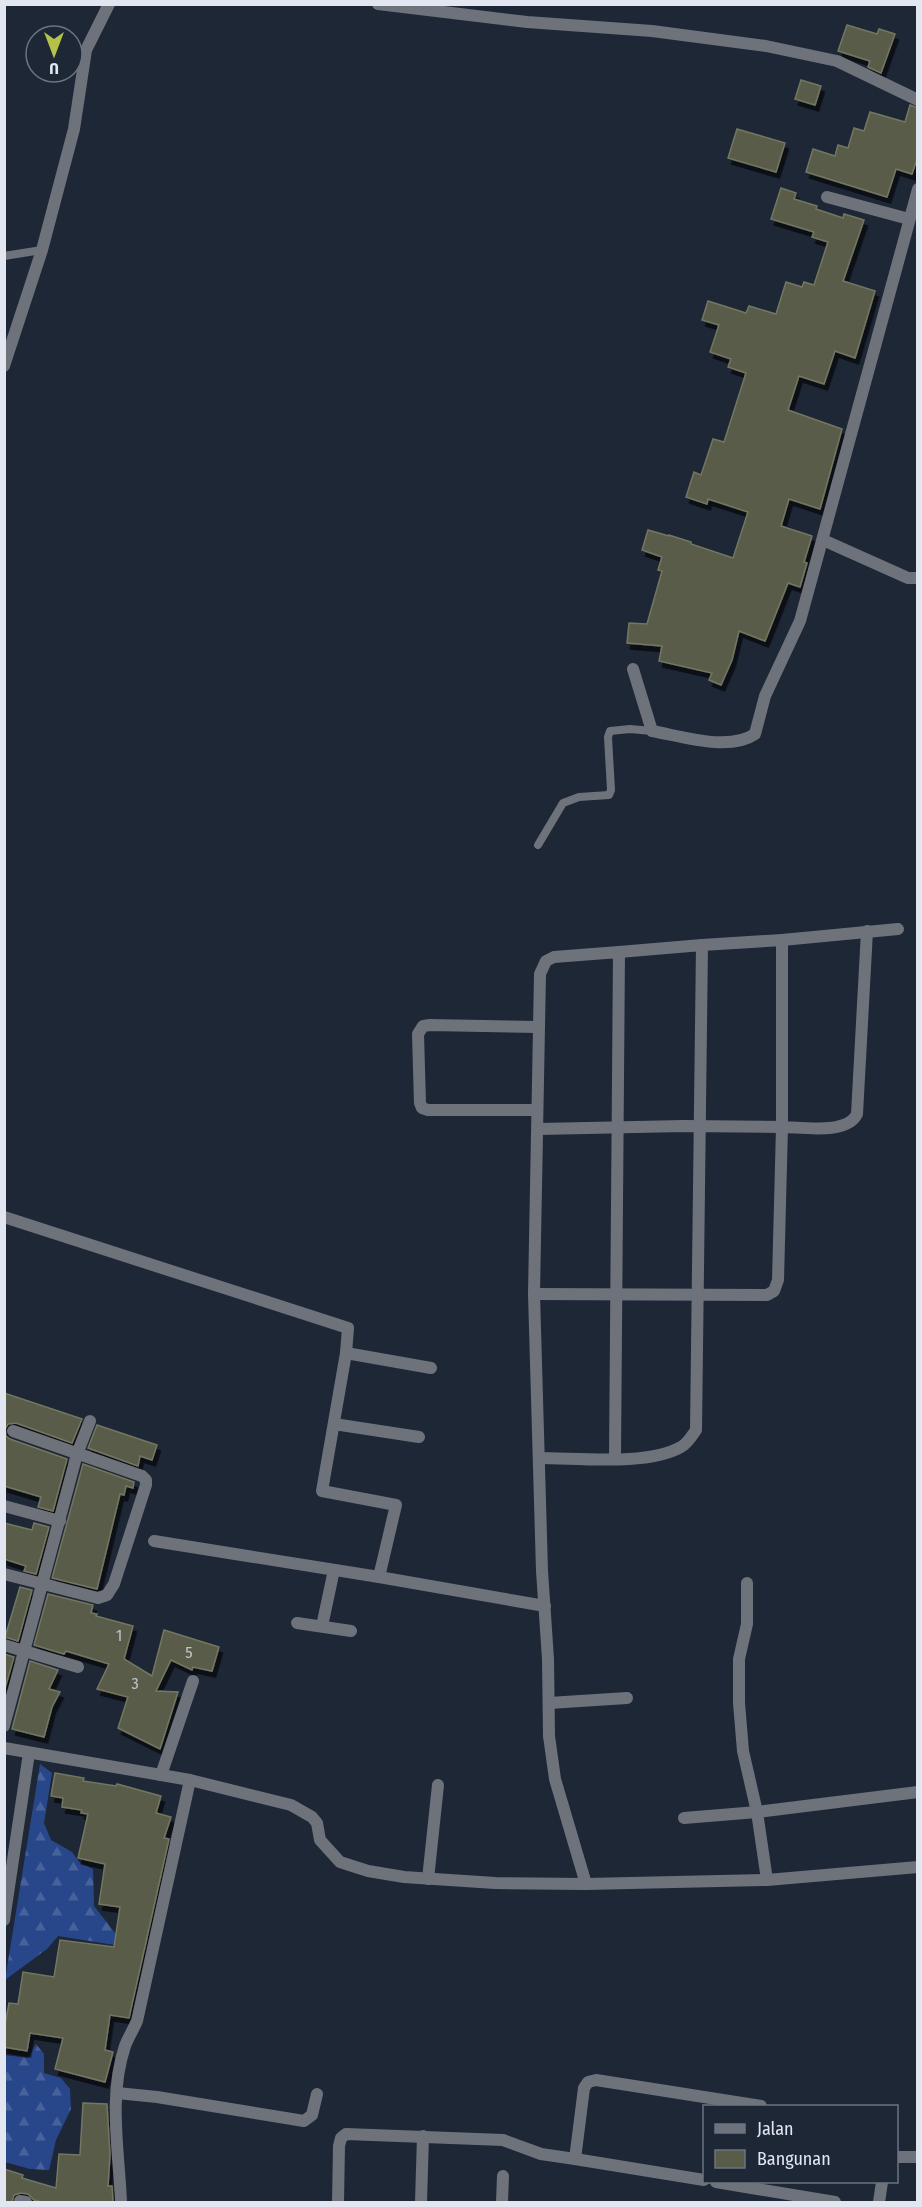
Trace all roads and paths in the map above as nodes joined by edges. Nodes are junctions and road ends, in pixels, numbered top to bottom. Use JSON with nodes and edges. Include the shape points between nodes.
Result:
{"nodes":[{"id":1,"x":110,"y":4,"type":"edge"},
{"id":2,"x":378,"y":4,"type":"edge"},
{"id":3,"x":918,"y":100,"type":"edge"},
{"id":4,"x":918,"y":189,"type":"edge"},
{"id":5,"x":827,"y":197,"type":"dead end"},
{"id":6,"x":909,"y":219,"type":"junction"},
{"id":7,"x":42,"y":250,"type":"junction"},
{"id":8,"x":4,"y":256,"type":"edge"},
{"id":9,"x":4,"y":366,"type":"edge"},
{"id":10,"x":823,"y":540,"type":"junction"},
{"id":11,"x":918,"y":578,"type":"edge"},
{"id":12,"x":633,"y":669,"type":"dead end"},
{"id":13,"x":652,"y":731,"type":"junction"},
{"id":14,"x":538,"y":845,"type":"dead end"},
{"id":15,"x":898,"y":928,"type":"dead end"},
{"id":16,"x":867,"y":931,"type":"junction"},
{"id":17,"x":782,"y":940,"type":"junction"},
{"id":18,"x":702,"y":945,"type":"junction"},
{"id":19,"x":619,"y":952,"type":"junction"},
{"id":20,"x":538,"y":1027,"type":"junction"},
{"id":21,"x":537,"y":1110,"type":"junction"},
{"id":22,"x":618,"y":1126,"type":"junction"},
{"id":23,"x":699,"y":1126,"type":"junction"},
{"id":24,"x":782,"y":1127,"type":"junction"},
{"id":25,"x":538,"y":1129,"type":"junction"},
{"id":26,"x":4,"y":1217,"type":"edge"},
{"id":27,"x":534,"y":1294,"type":"junction"},
{"id":28,"x":616,"y":1294,"type":"junction"},
{"id":29,"x":698,"y":1294,"type":"junction"},
{"id":30,"x":346,"y":1353,"type":"junction"},
{"id":31,"x":431,"y":1368,"type":"dead end"},
{"id":32,"x":90,"y":1421,"type":"dead end"},
{"id":33,"x":334,"y":1424,"type":"junction"},
{"id":34,"x":13,"y":1431,"type":"dead end"},
{"id":35,"x":419,"y":1437,"type":"dead end"},
{"id":36,"x":77,"y":1454,"type":"junction"},
{"id":37,"x":539,"y":1458,"type":"junction"},
{"id":38,"x":615,"y":1458,"type":"junction"},
{"id":39,"x":4,"y":1506,"type":"edge"},
{"id":40,"x":60,"y":1521,"type":"junction"},
{"id":41,"x":154,"y":1541,"type":"dead end"},
{"id":42,"x":334,"y":1570,"type":"junction"},
{"id":43,"x":4,"y":1574,"type":"edge"},
{"id":44,"x":380,"y":1577,"type":"junction"},
{"id":45,"x":747,"y":1583,"type":"dead end"},
{"id":46,"x":43,"y":1584,"type":"junction"},
{"id":47,"x":545,"y":1606,"type":"junction"},
{"id":48,"x":297,"y":1623,"type":"dead end"},
{"id":49,"x":322,"y":1626,"type":"junction"},
{"id":50,"x":351,"y":1631,"type":"dead end"},
{"id":51,"x":4,"y":1645,"type":"edge"},
{"id":52,"x":25,"y":1651,"type":"junction"},
{"id":53,"x":78,"y":1667,"type":"dead end"},
{"id":54,"x":193,"y":1681,"type":"dead end"},
{"id":55,"x":627,"y":1698,"type":"dead end"},
{"id":56,"x":549,"y":1703,"type":"junction"},
{"id":57,"x":4,"y":1726,"type":"edge"},
{"id":58,"x":4,"y":1748,"type":"edge"},
{"id":59,"x":29,"y":1753,"type":"junction"},
{"id":60,"x":161,"y":1775,"type":"junction"},
{"id":61,"x":190,"y":1780,"type":"junction"},
{"id":62,"x":438,"y":1785,"type":"dead end"},
{"id":63,"x":918,"y":1792,"type":"edge"},
{"id":64,"x":757,"y":1812,"type":"junction"},
{"id":65,"x":684,"y":1818,"type":"dead end"},
{"id":66,"x":918,"y":1867,"type":"edge"},
{"id":67,"x":428,"y":1879,"type":"junction"},
{"id":68,"x":766,"y":1880,"type":"junction"},
{"id":69,"x":586,"y":1884,"type":"junction"},
{"id":70,"x":4,"y":1920,"type":"edge"},
{"id":71,"x":117,"y":2092,"type":"junction"},
{"id":72,"x":317,"y":2094,"type":"dead end"},
{"id":73,"x":744,"y":2105,"type":"edge"},
{"id":74,"x":423,"y":2136,"type":"junction"},
{"id":75,"x":898,"y":2157,"type":"edge"},
{"id":76,"x":918,"y":2157,"type":"edge"},
{"id":77,"x":575,"y":2159,"type":"junction"},
{"id":78,"x":503,"y":2176,"type":"dead end"},
{"id":79,"x":703,"y":2180,"type":"edge"},
{"id":80,"x":733,"y":2183,"type":"edge"},
{"id":81,"x":882,"y":2183,"type":"edge"},
{"id":82,"x":121,"y":2202,"type":"edge"},
{"id":83,"x":338,"y":2202,"type":"edge"},
{"id":84,"x":421,"y":2202,"type":"edge"},
{"id":85,"x":502,"y":2202,"type":"edge"},
{"id":86,"x":835,"y":2202,"type":"edge"},
{"id":87,"x":879,"y":2202,"type":"edge"}],
"edges":[{"from":1,"to":7,"type":"street","via":[[86,50],[74,129]]},
{"from":2,"to":3,"type":"street","via":[[766,46],[837,62]]},
{"from":4,"to":6,"type":"street"},
{"from":5,"to":6,"type":"street"},
{"from":6,"to":10,"type":"street"},
{"from":7,"to":8,"type":"lane"},
{"from":7,"to":9,"type":"street"},
{"from":10,"to":11,"type":"street","via":[[908,578]]},
{"from":10,"to":13,"type":"street","via":[[800,621],[765,696],[755,734],[718,743]]},
{"from":12,"to":13,"type":"street"},
{"from":13,"to":14,"type":"lane","via":[[610,730],[609,795],[579,797],[563,803]]},
{"from":15,"to":16,"type":"street"},
{"from":16,"to":17,"type":"street"},
{"from":16,"to":24,"type":"street","via":[[857,1114],[841,1128]]},
{"from":17,"to":18,"type":"street"},
{"from":17,"to":24,"type":"street"},
{"from":18,"to":19,"type":"street"},
{"from":18,"to":23,"type":"street"},
{"from":19,"to":20,"type":"street","via":[[546,961],[540,974]]},
{"from":19,"to":22,"type":"street"},
{"from":20,"to":21,"type":"street"},
{"from":20,"to":21,"type":"street","via":[[430,1025],[423,1026],[418,1034],[422,1108]]},
{"from":21,"to":25,"type":"street"},
{"from":22,"to":23,"type":"street"},
{"from":22,"to":25,"type":"street"},
{"from":22,"to":28,"type":"street"},
{"from":23,"to":24,"type":"street"},
{"from":23,"to":29,"type":"street"},
{"from":24,"to":29,"type":"street","via":[[778,1280],[774,1291],[766,1295]]},
{"from":25,"to":27,"type":"street"},
{"from":26,"to":30,"type":"street","via":[[348,1328]]},
{"from":27,"to":28,"type":"street"},
{"from":27,"to":37,"type":"street"},
{"from":28,"to":29,"type":"street"},
{"from":28,"to":38,"type":"street"},
{"from":29,"to":38,"type":"street","via":[[696,1430],[684,1446],[666,1454]]},
{"from":30,"to":31,"type":"street"},
{"from":30,"to":33,"type":"street"},
{"from":32,"to":36,"type":"street"},
{"from":33,"to":35,"type":"street"},
{"from":33,"to":44,"type":"street","via":[[322,1491],[396,1505]]},
{"from":34,"to":36,"type":"street"},
{"from":36,"to":40,"type":"street"},
{"from":36,"to":46,"type":"street","via":[[142,1476],[146,1485],[107,1595],[98,1598]]},
{"from":37,"to":38,"type":"street"},
{"from":37,"to":47,"type":"street"},
{"from":39,"to":40,"type":"street"},
{"from":40,"to":46,"type":"street"},
{"from":41,"to":42,"type":"street"},
{"from":42,"to":44,"type":"street"},
{"from":42,"to":49,"type":"street"},
{"from":43,"to":46,"type":"street"},
{"from":44,"to":47,"type":"street"},
{"from":45,"to":64,"type":"street","via":[[739,1703],[742,1751]]},
{"from":46,"to":52,"type":"street"},
{"from":47,"to":56,"type":"street"},
{"from":48,"to":49,"type":"street"},
{"from":49,"to":50,"type":"street"},
{"from":51,"to":52,"type":"street"},
{"from":52,"to":53,"type":"street"},
{"from":52,"to":57,"type":"street"},
{"from":54,"to":60,"type":"street"},
{"from":55,"to":56,"type":"street"},
{"from":56,"to":69,"type":"street","via":[[555,1779]]},
{"from":58,"to":59,"type":"street"},
{"from":59,"to":60,"type":"street"},
{"from":59,"to":70,"type":"street"},
{"from":60,"to":61,"type":"street"},
{"from":61,"to":67,"type":"street","via":[[304,1811],[317,1823],[320,1840],[340,1862],[368,1871]]},
{"from":61,"to":71,"type":"street","via":[[137,2021],[125,2046]]},
{"from":62,"to":67,"type":"street"},
{"from":63,"to":64,"type":"street"},
{"from":64,"to":65,"type":"street"},
{"from":64,"to":68,"type":"street"},
{"from":66,"to":68,"type":"street"},
{"from":67,"to":69,"type":"street"},
{"from":68,"to":69,"type":"street"},
{"from":71,"to":72,"type":"street","via":[[304,2121],[312,2115]]},
{"from":71,"to":82,"type":"street","via":[[116,2151]]},
{"from":73,"to":77,"type":"street","via":[[596,2080],[588,2082]]},
{"from":74,"to":77,"type":"street","via":[[503,2140],[541,2154]]},
{"from":74,"to":83,"type":"street","via":[[346,2134],[341,2138]]},
{"from":74,"to":84,"type":"street"},
{"from":75,"to":76,"type":"street"},
{"from":77,"to":79,"type":"street"},
{"from":78,"to":85,"type":"street"},
{"from":80,"to":86,"type":"street"},
{"from":81,"to":87,"type":"street"}]}
